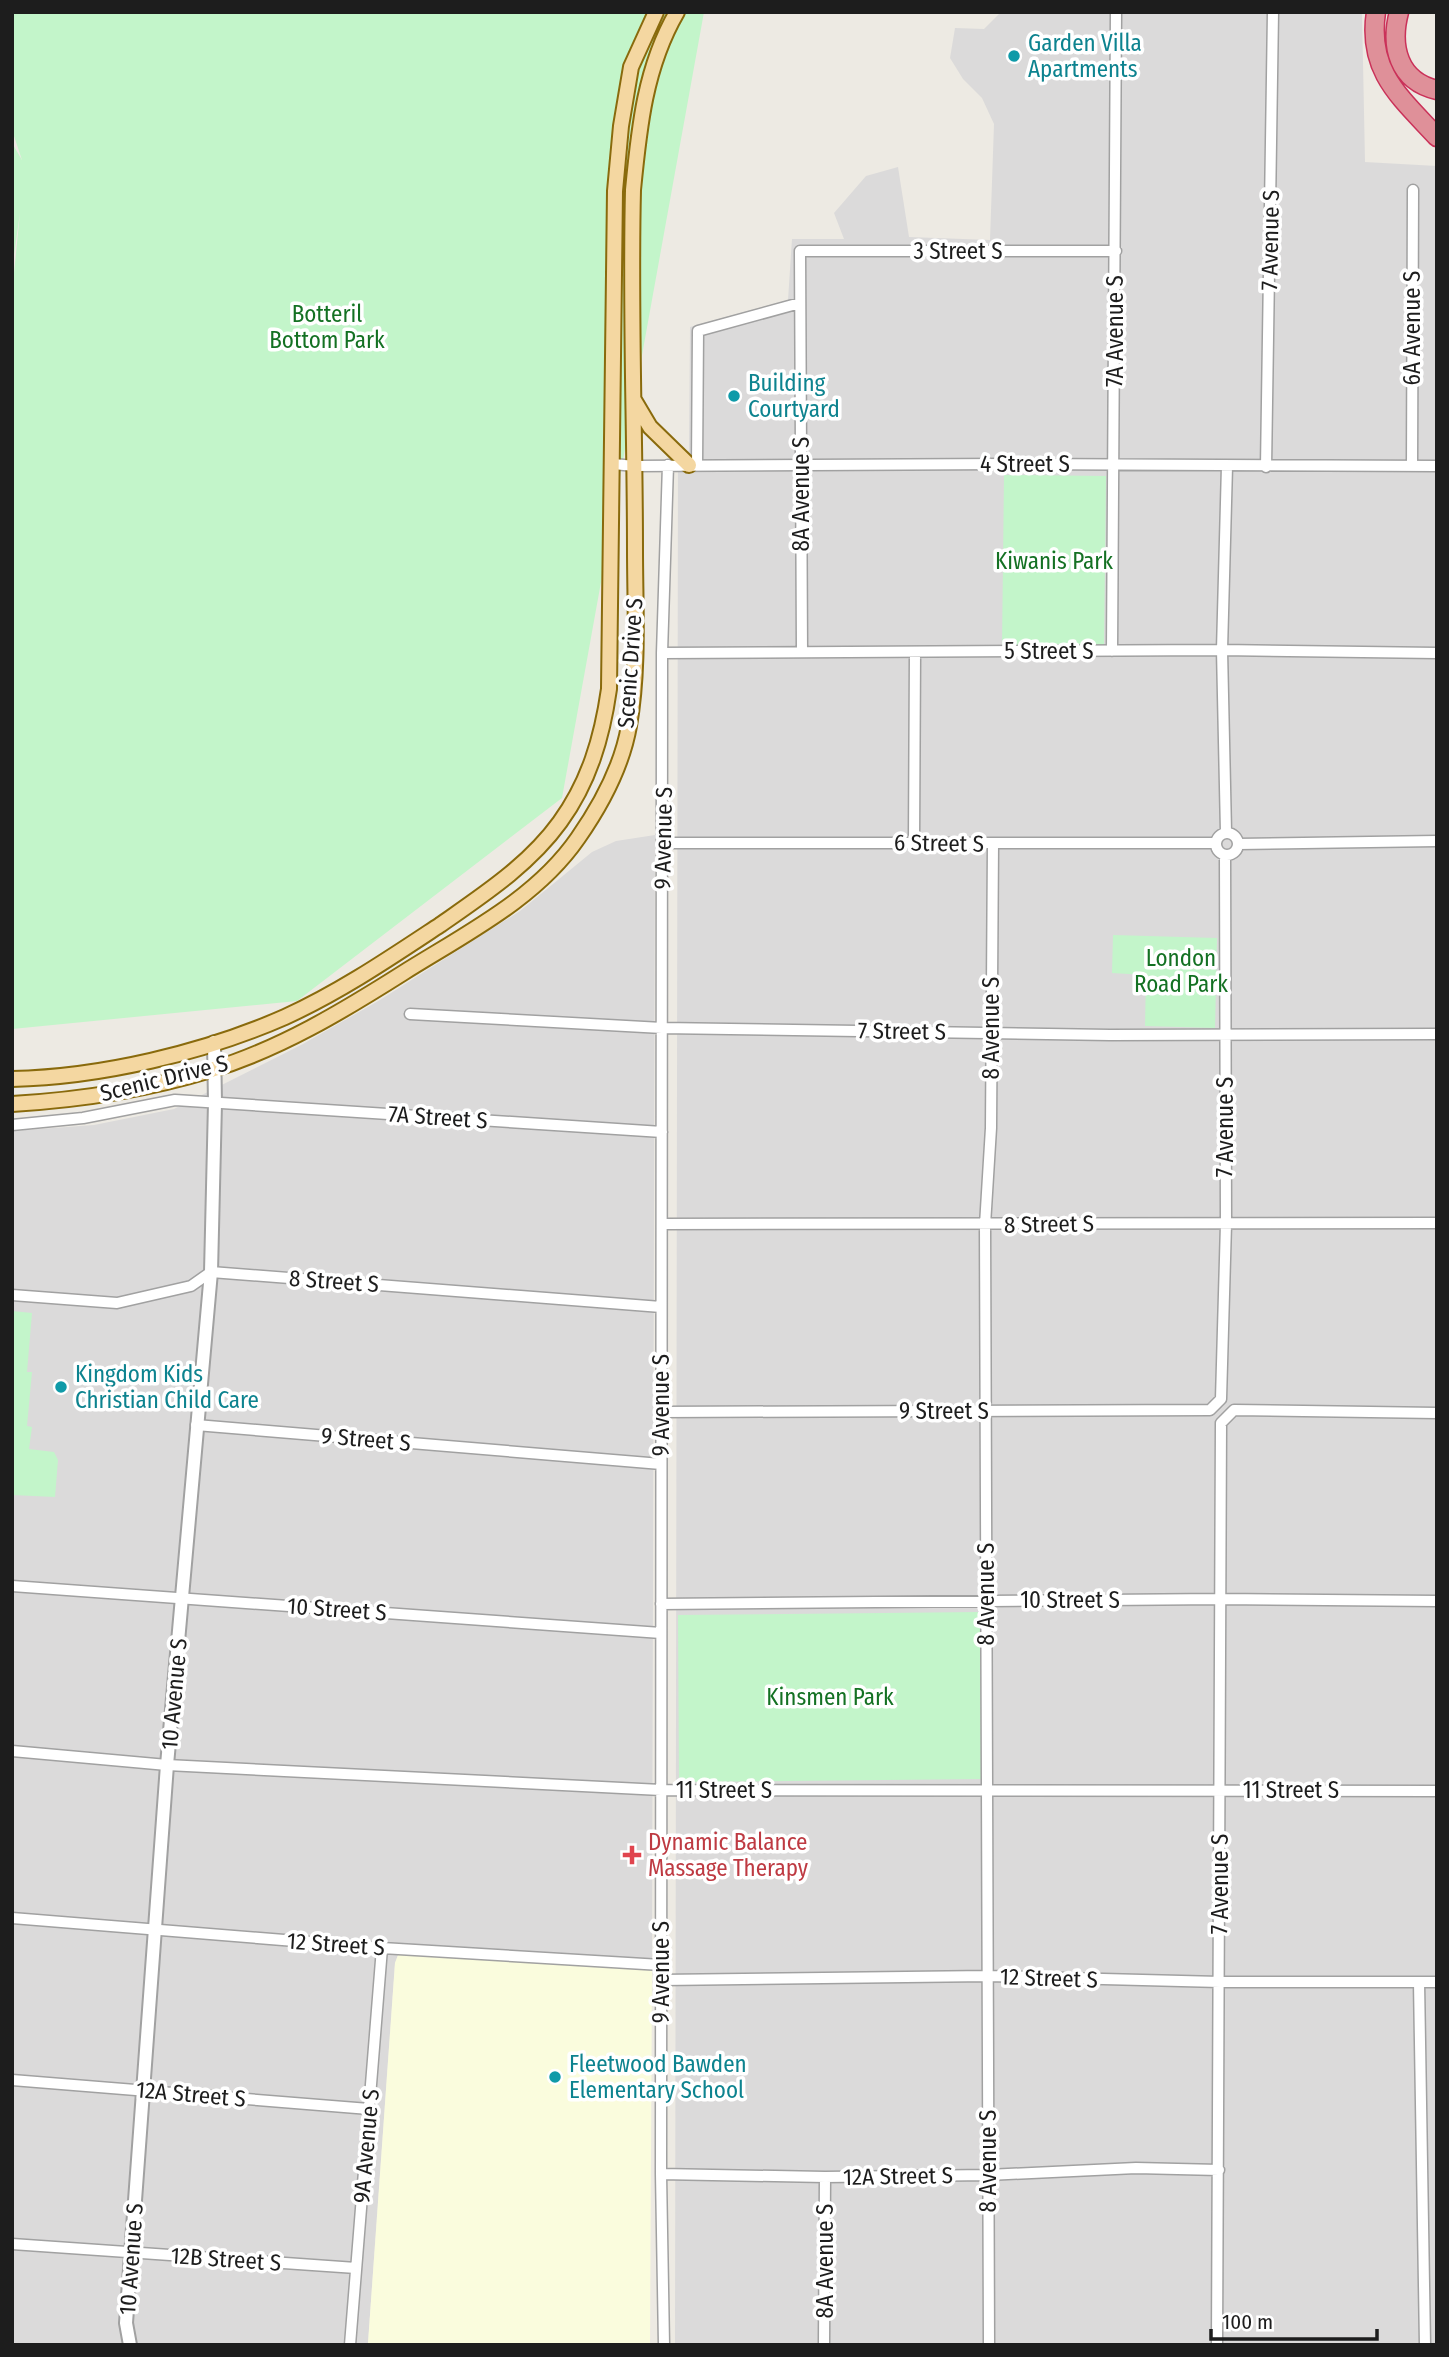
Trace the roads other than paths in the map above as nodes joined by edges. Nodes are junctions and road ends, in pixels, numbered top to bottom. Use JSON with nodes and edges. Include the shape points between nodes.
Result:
{"nodes":[{"id":1,"x":656,"y":12,"type":"edge"},
{"id":2,"x":677,"y":12,"type":"edge"},
{"id":3,"x":1116,"y":12,"type":"edge"},
{"id":4,"x":1273,"y":12,"type":"edge"},
{"id":5,"x":1376,"y":12,"type":"edge"},
{"id":6,"x":1399,"y":12,"type":"edge"},
{"id":7,"x":1437,"y":90,"type":"edge"},
{"id":8,"x":1437,"y":137,"type":"edge"},
{"id":9,"x":1413,"y":190,"type":"dead end"},
{"id":10,"x":800,"y":251,"type":"joint"},
{"id":11,"x":1116,"y":251,"type":"junction"},
{"id":12,"x":800,"y":303,"type":"junction"},
{"id":13,"x":634,"y":399,"type":"junction"},
{"id":14,"x":613,"y":464,"type":"junction"},
{"id":15,"x":1114,"y":464,"type":"junction"},
{"id":16,"x":667,"y":465,"type":"junction"},
{"id":17,"x":693,"y":465,"type":"junction"},
{"id":18,"x":635,"y":466,"type":"junction"},
{"id":19,"x":800,"y":466,"type":"junction"},
{"id":20,"x":1227,"y":466,"type":"junction"},
{"id":21,"x":1412,"y":466,"type":"junction"},
{"id":22,"x":1437,"y":466,"type":"edge"},
{"id":23,"x":1266,"y":467,"type":"junction"},
{"id":24,"x":1222,"y":650,"type":"junction"},
{"id":25,"x":1112,"y":651,"type":"junction"},
{"id":26,"x":802,"y":652,"type":"junction"},
{"id":27,"x":915,"y":652,"type":"junction"},
{"id":28,"x":662,"y":653,"type":"junction"},
{"id":29,"x":1437,"y":653,"type":"edge"},
{"id":30,"x":1226,"y":832,"type":"junction"},
{"id":31,"x":1437,"y":841,"type":"edge"},
{"id":32,"x":914,"y":842,"type":"junction"},
{"id":33,"x":662,"y":843,"type":"junction"},
{"id":34,"x":1215,"y":843,"type":"junction"},
{"id":35,"x":993,"y":844,"type":"junction"},
{"id":36,"x":1238,"y":844,"type":"junction"},
{"id":37,"x":1225,"y":855,"type":"junction"},
{"id":38,"x":410,"y":1014,"type":"dead end"},
{"id":39,"x":662,"y":1028,"type":"junction"},
{"id":40,"x":992,"y":1032,"type":"junction"},
{"id":41,"x":1225,"y":1034,"type":"junction"},
{"id":42,"x":1437,"y":1034,"type":"edge"},
{"id":43,"x":214,"y":1042,"type":"junction"},
{"id":44,"x":215,"y":1069,"type":"junction"},
{"id":45,"x":12,"y":1079,"type":"edge"},
{"id":46,"x":215,"y":1103,"type":"junction"},
{"id":47,"x":12,"y":1104,"type":"edge"},
{"id":48,"x":12,"y":1125,"type":"edge"},
{"id":49,"x":662,"y":1132,"type":"junction"},
{"id":50,"x":1437,"y":1223,"type":"edge"},
{"id":51,"x":662,"y":1224,"type":"junction"},
{"id":52,"x":1226,"y":1224,"type":"junction"},
{"id":53,"x":985,"y":1225,"type":"junction"},
{"id":54,"x":211,"y":1272,"type":"junction"},
{"id":55,"x":12,"y":1295,"type":"edge"},
{"id":56,"x":662,"y":1307,"type":"junction"},
{"id":57,"x":1221,"y":1399,"type":"joint"},
{"id":58,"x":986,"y":1411,"type":"junction"},
{"id":59,"x":662,"y":1412,"type":"junction"},
{"id":60,"x":1437,"y":1413,"type":"edge"},
{"id":61,"x":196,"y":1425,"type":"junction"},
{"id":62,"x":661,"y":1464,"type":"junction"},
{"id":63,"x":12,"y":1586,"type":"edge"},
{"id":64,"x":182,"y":1598,"type":"junction"},
{"id":65,"x":1220,"y":1599,"type":"junction"},
{"id":66,"x":986,"y":1601,"type":"junction"},
{"id":67,"x":1437,"y":1601,"type":"edge"},
{"id":68,"x":661,"y":1604,"type":"junction"},
{"id":69,"x":661,"y":1633,"type":"junction"},
{"id":70,"x":12,"y":1751,"type":"edge"},
{"id":71,"x":167,"y":1765,"type":"junction"},
{"id":72,"x":987,"y":1789,"type":"junction"},
{"id":73,"x":1220,"y":1789,"type":"junction"},
{"id":74,"x":661,"y":1790,"type":"junction"},
{"id":75,"x":1437,"y":1791,"type":"edge"},
{"id":76,"x":12,"y":1919,"type":"edge"},
{"id":77,"x":156,"y":1930,"type":"junction"},
{"id":78,"x":382,"y":1948,"type":"junction"},
{"id":79,"x":661,"y":1965,"type":"junction"},
{"id":80,"x":988,"y":1976,"type":"junction"},
{"id":81,"x":661,"y":1980,"type":"junction"},
{"id":82,"x":1220,"y":1982,"type":"junction"},
{"id":83,"x":1419,"y":1982,"type":"junction"},
{"id":84,"x":1437,"y":1982,"type":"edge"},
{"id":85,"x":12,"y":2080,"type":"edge"},
{"id":86,"x":142,"y":2089,"type":"junction"},
{"id":87,"x":369,"y":2109,"type":"junction"},
{"id":88,"x":1219,"y":2170,"type":"junction"},
{"id":89,"x":661,"y":2174,"type":"junction"},
{"id":90,"x":989,"y":2175,"type":"junction"},
{"id":91,"x":825,"y":2177,"type":"junction"},
{"id":92,"x":12,"y":2244,"type":"edge"},
{"id":93,"x":130,"y":2252,"type":"junction"},
{"id":94,"x":356,"y":2268,"type":"junction"},
{"id":95,"x":130,"y":2345,"type":"edge"},
{"id":96,"x":350,"y":2345,"type":"edge"},
{"id":97,"x":664,"y":2345,"type":"edge"},
{"id":98,"x":824,"y":2345,"type":"edge"},
{"id":99,"x":989,"y":2345,"type":"edge"},
{"id":100,"x":1217,"y":2345,"type":"edge"},
{"id":101,"x":1425,"y":2345,"type":"edge"}],
"edges":[{"from":1,"to":14,"type":"main road","name":"Scenic Drive S","via":[[631,67],[621,126],[615,191]]},
{"from":2,"to":13,"type":"main road","name":"Scenic Drive S","via":[[654,61],[639,123],[632,229]]},
{"from":3,"to":11,"type":"street","name":"7A Avenue S"},
{"from":4,"to":23,"type":"street","name":"7 Avenue S"},
{"from":5,"to":8,"type":"highway","via":[[1374,43],[1389,83]]},
{"from":6,"to":7,"type":"highway","via":[[1395,47],[1405,71]]},
{"from":9,"to":21,"type":"street","name":"6A Avenue S"},
{"from":10,"to":11,"type":"street","name":"3 Street S"},
{"from":10,"to":12,"type":"street","name":"8A Avenue S"},
{"from":11,"to":15,"type":"street","name":"7A Avenue S"},
{"from":12,"to":17,"type":"street","via":[[698,331]]},
{"from":12,"to":19,"type":"street","name":"8A Avenue S"},
{"from":13,"to":17,"type":"main road","via":[[650,427]]},
{"from":13,"to":18,"type":"main road","name":"Scenic Drive S"},
{"from":14,"to":18,"type":"street","name":"4 Street S"},
{"from":14,"to":43,"type":"main road","name":"Scenic Drive S","via":[[610,689],[587,777],[560,822],[527,859],[482,896],[377,966],[284,1017]]},
{"from":15,"to":19,"type":"street","name":"4 Street S"},
{"from":15,"to":20,"type":"street","name":"4 Street S"},
{"from":15,"to":25,"type":"street","name":"7A Avenue S"},
{"from":16,"to":17,"type":"street","name":"4 Street S"},
{"from":16,"to":18,"type":"street","name":"4 Street S"},
{"from":16,"to":28,"type":"street","name":"9 Avenue S"},
{"from":17,"to":19,"type":"street","name":"4 Street S"},
{"from":18,"to":44,"type":"main road","name":"Scenic Drive S","via":[[635,642],[629,728],[607,792],[577,840],[545,877],[512,904],[310,1028]]},
{"from":19,"to":26,"type":"street","name":"8A Avenue S"},
{"from":20,"to":23,"type":"street","name":"4 Street S"},
{"from":20,"to":24,"type":"street"},
{"from":21,"to":22,"type":"street","name":"4 Street S"},
{"from":21,"to":23,"type":"street","name":"4 Street S"},
{"from":24,"to":25,"type":"street","name":"5 Street S"},
{"from":24,"to":29,"type":"street","name":"5 Street S"},
{"from":24,"to":30,"type":"street"},
{"from":25,"to":27,"type":"street","name":"5 Street S"},
{"from":26,"to":27,"type":"street","name":"5 Street S"},
{"from":26,"to":28,"type":"street","name":"5 Street S"},
{"from":27,"to":32,"type":"street"},
{"from":28,"to":33,"type":"street","name":"9 Avenue S"},
{"from":30,"to":34,"type":"street"},
{"from":30,"to":36,"type":"street","via":[[1233,834]]},
{"from":31,"to":36,"type":"street"},
{"from":32,"to":33,"type":"street","name":"6 Street S"},
{"from":32,"to":35,"type":"street","name":"6 Street S"},
{"from":33,"to":39,"type":"street","name":"9 Avenue S"},
{"from":34,"to":35,"type":"street","name":"6 Street S"},
{"from":34,"to":37,"type":"street"},
{"from":35,"to":40,"type":"street","name":"8 Avenue S"},
{"from":36,"to":37,"type":"street","via":[[1232,854]]},
{"from":37,"to":41,"type":"street","name":"7 Avenue S"},
{"from":38,"to":39,"type":"street","name":"7 Street S"},
{"from":39,"to":40,"type":"street","name":"7 Street S"},
{"from":39,"to":49,"type":"street","name":"9 Avenue S"},
{"from":40,"to":41,"type":"street","name":"7 Street S"},
{"from":40,"to":53,"type":"street","name":"8 Avenue S"},
{"from":41,"to":42,"type":"street","name":"7 Street S"},
{"from":41,"to":52,"type":"street","name":"7 Avenue S"},
{"from":43,"to":44,"type":"street","name":"10 Avenue S"},
{"from":43,"to":45,"type":"main road","name":"Scenic Drive S","via":[[162,1058],[71,1076]]},
{"from":44,"to":46,"type":"street","name":"10 Avenue S"},
{"from":44,"to":47,"type":"main road","name":"Scenic Drive S","via":[[101,1096]]},
{"from":46,"to":48,"type":"street","name":"Scenic Drive S","via":[[175,1100],[83,1118]]},
{"from":46,"to":49,"type":"street","name":"7A Street S"},
{"from":46,"to":54,"type":"street","name":"10 Avenue S"},
{"from":49,"to":51,"type":"street","name":"9 Avenue S"},
{"from":50,"to":52,"type":"street","name":"8 Street S"},
{"from":51,"to":53,"type":"street","name":"8 Street S"},
{"from":51,"to":56,"type":"street","name":"9 Avenue S"},
{"from":52,"to":53,"type":"street","name":"8 Street S"},
{"from":52,"to":57,"type":"street","name":"7 Avenue S"},
{"from":53,"to":58,"type":"street","name":"8 Avenue S"},
{"from":54,"to":55,"type":"street","via":[[191,1286],[117,1303]]},
{"from":54,"to":56,"type":"street","name":"8 Street S"},
{"from":54,"to":61,"type":"street","name":"10 Avenue S"},
{"from":56,"to":59,"type":"street","name":"9 Avenue S"},
{"from":57,"to":58,"type":"street","name":"9 Street S","via":[[1210,1410]]},
{"from":58,"to":59,"type":"street","name":"9 Street S"},
{"from":58,"to":66,"type":"street","name":"8 Avenue S"},
{"from":59,"to":62,"type":"street","name":"9 Avenue S"},
{"from":60,"to":65,"type":"street","name":"7 Avenue S","via":[[1234,1410],[1221,1423]]},
{"from":61,"to":62,"type":"street","name":"9 Street S"},
{"from":61,"to":64,"type":"street","name":"10 Avenue S"},
{"from":62,"to":68,"type":"street","name":"9 Avenue S"},
{"from":63,"to":64,"type":"street","name":"10 Street S"},
{"from":64,"to":69,"type":"street","name":"10 Street S"},
{"from":64,"to":71,"type":"street","name":"10 Avenue S"},
{"from":65,"to":66,"type":"street","name":"10 Street S"},
{"from":65,"to":67,"type":"street","name":"10 Street S"},
{"from":65,"to":73,"type":"street","name":"7 Avenue S"},
{"from":66,"to":68,"type":"street","name":"10 Street S"},
{"from":66,"to":72,"type":"street","name":"8 Avenue S"},
{"from":68,"to":69,"type":"street","name":"9 Avenue S"},
{"from":69,"to":74,"type":"street","name":"9 Avenue S"},
{"from":70,"to":71,"type":"street","name":"11 Street S"},
{"from":71,"to":74,"type":"street","name":"11 Street S"},
{"from":71,"to":77,"type":"street","name":"10 Avenue S"},
{"from":72,"to":73,"type":"street","name":"11 Street S"},
{"from":72,"to":74,"type":"street","name":"11 Street S"},
{"from":72,"to":80,"type":"street","name":"8 Avenue S"},
{"from":73,"to":75,"type":"street","name":"11 Street S"},
{"from":73,"to":82,"type":"street","name":"7 Avenue S"},
{"from":74,"to":79,"type":"street","name":"9 Avenue S"},
{"from":76,"to":77,"type":"street","name":"12 Street S"},
{"from":77,"to":78,"type":"street","name":"12 Street S"},
{"from":77,"to":86,"type":"street","name":"10 Avenue S"},
{"from":78,"to":79,"type":"street","name":"12 Street S"},
{"from":78,"to":87,"type":"street","name":"9A Avenue S"},
{"from":79,"to":81,"type":"street","name":"9 Avenue S"},
{"from":80,"to":81,"type":"street","name":"12 Street S"},
{"from":80,"to":82,"type":"street","name":"12 Street S"},
{"from":80,"to":90,"type":"street","name":"8 Avenue S"},
{"from":81,"to":89,"type":"street","name":"9 Avenue S"},
{"from":82,"to":83,"type":"street","name":"12 Street S"},
{"from":82,"to":88,"type":"street","name":"7 Avenue S"},
{"from":83,"to":84,"type":"street","name":"12 Street S"},
{"from":83,"to":101,"type":"street"},
{"from":85,"to":86,"type":"street","name":"12A Street S"},
{"from":86,"to":87,"type":"street","name":"12A Street S"},
{"from":86,"to":93,"type":"street","name":"10 Avenue S"},
{"from":87,"to":94,"type":"street","name":"9A Avenue S"},
{"from":88,"to":90,"type":"street","name":"12A Street S","via":[[1136,2168]]},
{"from":88,"to":100,"type":"street","name":"7 Avenue S"},
{"from":89,"to":91,"type":"street","name":"12A Street S"},
{"from":89,"to":97,"type":"street","name":"9 Avenue S"},
{"from":90,"to":91,"type":"street","name":"12A Street S"},
{"from":90,"to":99,"type":"street","name":"8 Avenue S"},
{"from":91,"to":98,"type":"street","name":"8A Avenue S"},
{"from":92,"to":93,"type":"street","name":"12B Street S"},
{"from":93,"to":94,"type":"street","name":"12B Street S"},
{"from":93,"to":95,"type":"street","name":"10 Avenue S","via":[[126,2323]]},
{"from":94,"to":96,"type":"street","name":"9A Avenue S"}]}
